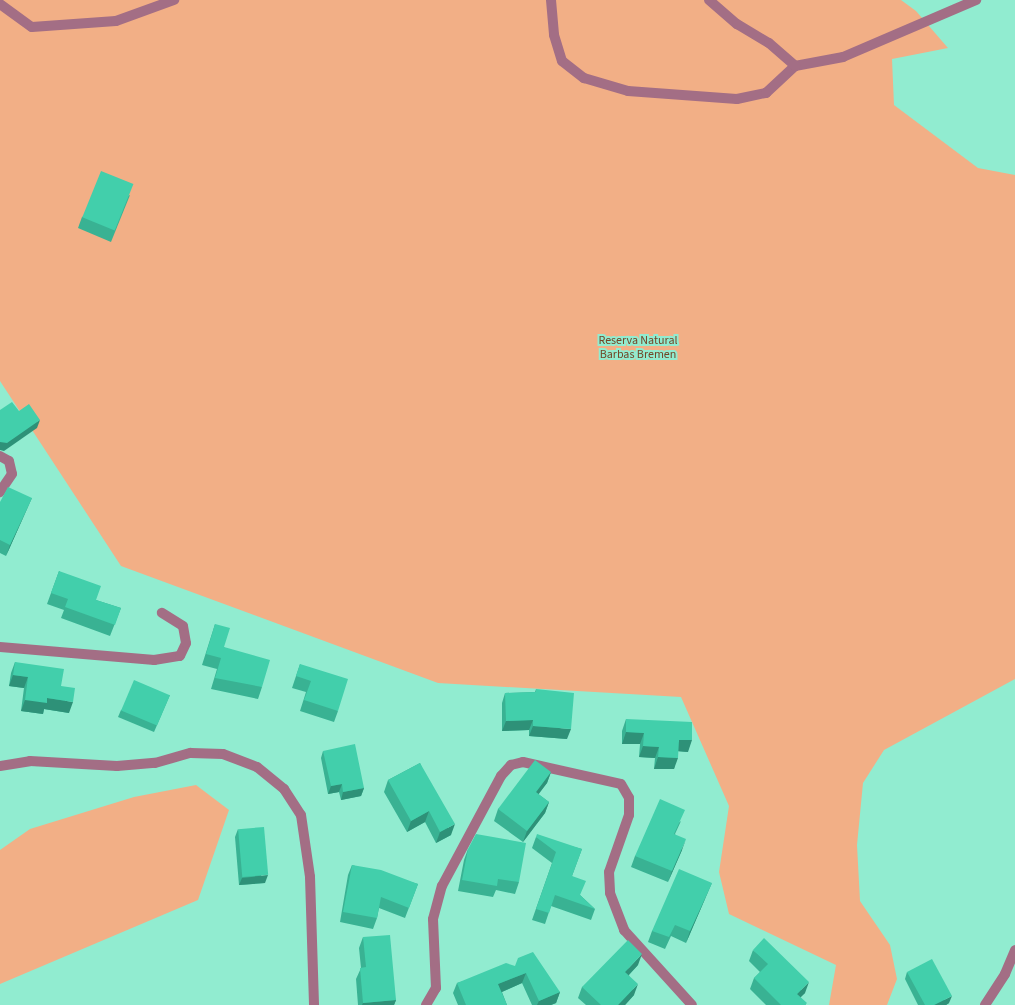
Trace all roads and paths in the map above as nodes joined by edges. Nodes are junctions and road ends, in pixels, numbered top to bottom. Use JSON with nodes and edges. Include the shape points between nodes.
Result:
{"nodes":[{"id":1,"x":174,"y":0,"type":"edge"},
{"id":2,"x":552,"y":0,"type":"edge"},
{"id":3,"x":709,"y":0,"type":"edge"},
{"id":4,"x":976,"y":0,"type":"edge"},
{"id":5,"x":0,"y":4,"type":"edge"},
{"id":6,"x":795,"y":66,"type":"junction"},
{"id":7,"x":0,"y":456,"type":"edge"},
{"id":8,"x":0,"y":492,"type":"edge"},
{"id":9,"x":162,"y":613,"type":"dead end"},
{"id":10,"x":0,"y":647,"type":"edge"},
{"id":11,"x":0,"y":766,"type":"edge"},
{"id":12,"x":1015,"y":950,"type":"edge"},
{"id":13,"x":314,"y":1005,"type":"edge"},
{"id":14,"x":426,"y":1005,"type":"edge"},
{"id":15,"x":692,"y":1005,"type":"edge"},
{"id":16,"x":985,"y":1005,"type":"edge"}],
"edges":[{"from":1,"to":5,"type":"street","via":[[116,21],[32,28]]},
{"from":2,"to":6,"type":"street","via":[[554,35],[562,61],[584,78],[628,91],[737,99],[766,93]]},
{"from":3,"to":6,"type":"street","via":[[736,24],[769,43]]},
{"from":4,"to":6,"type":"street","via":[[843,57]]},
{"from":7,"to":8,"type":"street","via":[[9,461],[12,474]]},
{"from":9,"to":10,"type":"street","via":[[183,626],[186,643],[180,656],[154,660]]},
{"from":11,"to":13,"type":"street","via":[[30,761],[117,766],[156,763],[191,753],[223,754],[257,767],[284,788],[300,816],[310,877]]},
{"from":12,"to":16,"type":"street","via":[[1005,974]]},
{"from":14,"to":15,"type":"street","via":[[436,988],[433,919],[442,886],[501,776],[511,765],[523,762],[621,784],[629,798],[629,816],[609,872],[610,893],[624,930]]}]}
